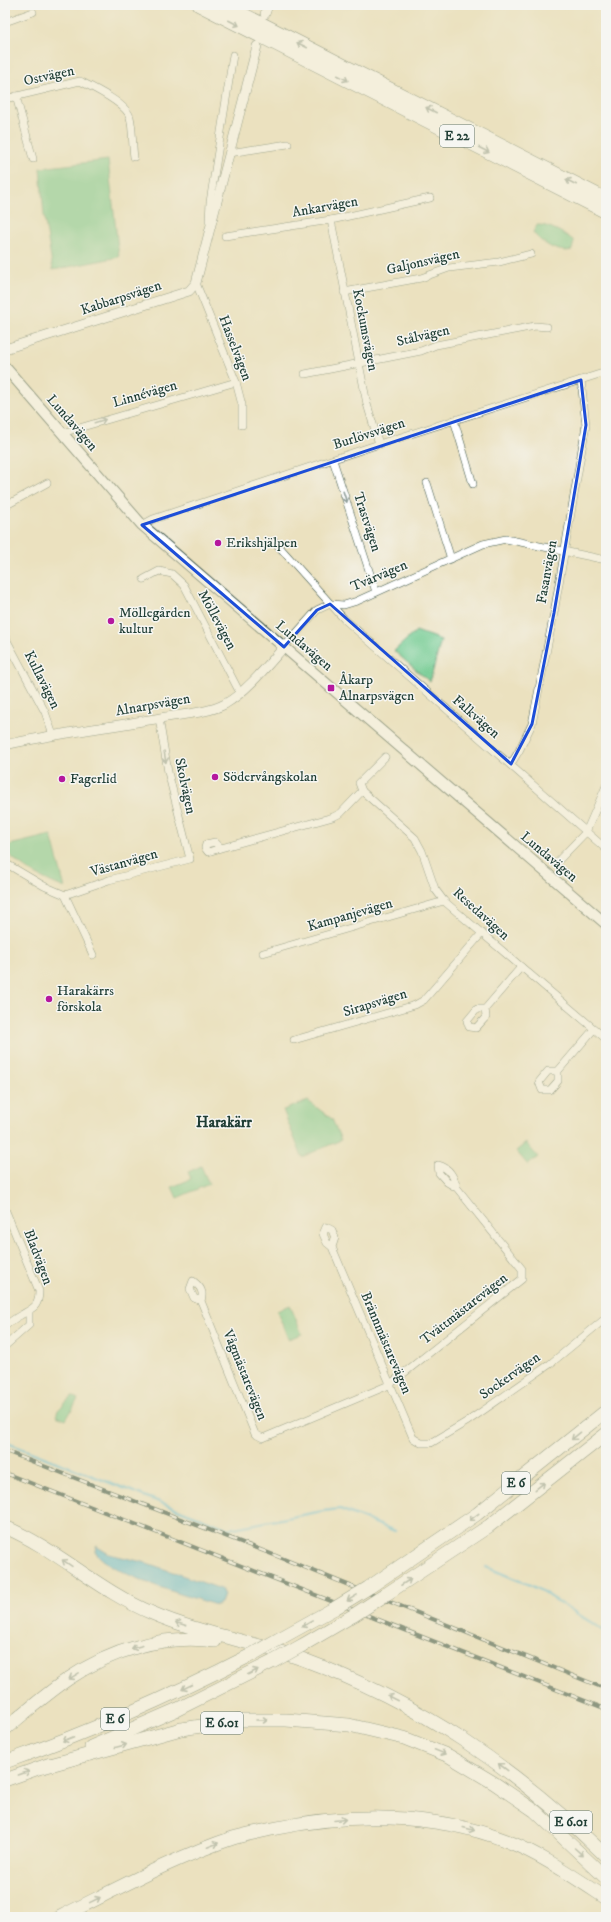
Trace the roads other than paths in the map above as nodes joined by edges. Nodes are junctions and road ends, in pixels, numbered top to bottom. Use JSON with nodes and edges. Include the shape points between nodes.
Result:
{"nodes":[{"id":1,"x":199,"y":5,"type":"edge"},
{"id":2,"x":225,"y":5,"type":"edge"},
{"id":3,"x":33,"y":12,"type":"dead end"},
{"id":4,"x":5,"y":22,"type":"edge"},
{"id":5,"x":257,"y":46,"type":"dead end"},
{"id":6,"x":233,"y":55,"type":"dead end"},
{"id":7,"x":16,"y":96,"type":"junction"},
{"id":8,"x":5,"y":99,"type":"edge"},
{"id":9,"x":288,"y":144,"type":"dead end"},
{"id":10,"x":230,"y":153,"type":"junction"},
{"id":11,"x":134,"y":157,"type":"dead end"},
{"id":12,"x":33,"y":159,"type":"dead end"},
{"id":13,"x":430,"y":198,"type":"dead end"},
{"id":14,"x":606,"y":199,"type":"edge"},
{"id":15,"x":606,"y":212,"type":"edge"},
{"id":16,"x":331,"y":220,"type":"junction"},
{"id":17,"x":208,"y":236,"type":"junction"},
{"id":18,"x":225,"y":236,"type":"dead end"},
{"id":19,"x":531,"y":254,"type":"dead end"},
{"id":20,"x":196,"y":283,"type":"junction"},
{"id":21,"x":344,"y":292,"type":"junction"},
{"id":22,"x":547,"y":327,"type":"dead end"},
{"id":23,"x":5,"y":349,"type":"edge"},
{"id":24,"x":358,"y":363,"type":"junction"},
{"id":25,"x":5,"y":367,"type":"edge"},
{"id":26,"x":606,"y":372,"type":"edge"},
{"id":27,"x":305,"y":374,"type":"dead end"},
{"id":28,"x":581,"y":380,"type":"junction"},
{"id":29,"x":236,"y":382,"type":"junction"},
{"id":30,"x":454,"y":420,"type":"junction"},
{"id":31,"x":242,"y":425,"type":"dead end"},
{"id":32,"x":62,"y":433,"type":"junction"},
{"id":33,"x":379,"y":444,"type":"junction"},
{"id":34,"x":333,"y":460,"type":"junction"},
{"id":35,"x":47,"y":483,"type":"dead end"},
{"id":36,"x":427,"y":483,"type":"dead end"},
{"id":37,"x":474,"y":484,"type":"dead end"},
{"id":38,"x":5,"y":506,"type":"edge"},
{"id":39,"x":142,"y":524,"type":"junction"},
{"id":40,"x":275,"y":542,"type":"dead end"},
{"id":41,"x":564,"y":551,"type":"junction"},
{"id":42,"x":451,"y":559,"type":"junction"},
{"id":43,"x":606,"y":560,"type":"edge"},
{"id":44,"x":144,"y":579,"type":"dead end"},
{"id":45,"x":376,"y":592,"type":"junction"},
{"id":46,"x":330,"y":604,"type":"junction"},
{"id":47,"x":5,"y":637,"type":"edge"},
{"id":48,"x":284,"y":647,"type":"junction"},
{"id":49,"x":240,"y":693,"type":"junction"},
{"id":50,"x":160,"y":718,"type":"junction"},
{"id":51,"x":53,"y":734,"type":"junction"},
{"id":52,"x":5,"y":745,"type":"edge"},
{"id":53,"x":385,"y":756,"type":"dead end"},
{"id":54,"x":511,"y":764,"type":"junction"},
{"id":55,"x":606,"y":786,"type":"edge"},
{"id":56,"x":362,"y":791,"type":"junction"},
{"id":57,"x":586,"y":832,"type":"junction"},
{"id":58,"x":221,"y":848,"type":"dead end"},
{"id":59,"x":606,"y":848,"type":"edge"},
{"id":60,"x":190,"y":858,"type":"joint"},
{"id":61,"x":558,"y":861,"type":"dead end"},
{"id":62,"x":5,"y":863,"type":"edge"},
{"id":63,"x":65,"y":895,"type":"junction"},
{"id":64,"x":444,"y":902,"type":"junction"},
{"id":65,"x":606,"y":924,"type":"edge"},
{"id":66,"x":482,"y":933,"type":"junction"},
{"id":67,"x":263,"y":953,"type":"dead end"},
{"id":68,"x":93,"y":955,"type":"dead end"},
{"id":69,"x":521,"y":967,"type":"junction"},
{"id":70,"x":485,"y":1008,"type":"dead end"},
{"id":71,"x":594,"y":1029,"type":"junction"},
{"id":72,"x":606,"y":1039,"type":"edge"},
{"id":73,"x":294,"y":1040,"type":"dead end"},
{"id":74,"x":558,"y":1071,"type":"dead end"},
{"id":75,"x":457,"y":1188,"type":"dead end"},
{"id":76,"x":5,"y":1209,"type":"edge"},
{"id":77,"x":332,"y":1247,"type":"dead end"},
{"id":78,"x":201,"y":1301,"type":"dead end"},
{"id":79,"x":29,"y":1312,"type":"junction"},
{"id":80,"x":606,"y":1318,"type":"edge"},
{"id":81,"x":5,"y":1326,"type":"edge"},
{"id":82,"x":5,"y":1346,"type":"edge"},
{"id":83,"x":389,"y":1385,"type":"junction"},
{"id":84,"x":606,"y":1412,"type":"edge"},
{"id":85,"x":606,"y":1434,"type":"edge"},
{"id":86,"x":421,"y":1443,"type":"joint"},
{"id":87,"x":5,"y":1527,"type":"edge"},
{"id":88,"x":286,"y":1653,"type":"junction"},
{"id":89,"x":5,"y":1729,"type":"edge"},
{"id":90,"x":5,"y":1762,"type":"edge"},
{"id":91,"x":43,"y":1767,"type":"junction"},
{"id":92,"x":5,"y":1780,"type":"edge"},
{"id":93,"x":606,"y":1856,"type":"edge"},
{"id":94,"x":606,"y":1878,"type":"edge"},
{"id":95,"x":606,"y":1898,"type":"edge"},
{"id":96,"x":60,"y":1917,"type":"edge"}],
"edges":[{"from":1,"to":15,"type":"highway","number":"E 22","one_way":true},
{"from":14,"to":2,"type":"highway","number":"E 22","one_way":true},
{"from":3,"to":4,"type":"street"},
{"from":5,"to":10,"type":"street"},
{"from":6,"to":17,"type":"street","via":[[210,202]]},
{"from":7,"to":8,"type":"street","name":"Ostvägen"},
{"from":7,"to":11,"type":"street","name":"Ostvägen","via":[[80,81],[98,90],[124,108],[130,116]]},
{"from":7,"to":12,"type":"street","name":"Ostvägen"},
{"from":9,"to":10,"type":"street"},
{"from":10,"to":17,"type":"street"},
{"from":13,"to":16,"type":"street","name":"Ankarvägen"},
{"from":16,"to":18,"type":"street","name":"Ankarvägen"},
{"from":16,"to":21,"type":"street","name":"Kockumsvägen"},
{"from":17,"to":20,"type":"street"},
{"from":19,"to":21,"type":"street","name":"Galjonsvägen","via":[[499,262],[449,268],[421,278]]},
{"from":20,"to":23,"type":"street","name":"Kabbarpsvägen","via":[[189,291]]},
{"from":20,"to":29,"type":"street","name":"Hasselvägen"},
{"from":21,"to":24,"type":"street","name":"Kockumsvägen"},
{"from":22,"to":24,"type":"street","name":"Stålvägen","via":[[535,326]]},
{"from":24,"to":27,"type":"street","name":"Stålvägen"},
{"from":24,"to":33,"type":"street","name":"Kockumsvägen"},
{"from":25,"to":32,"type":"main road","name":"Lundavägen"},
{"from":26,"to":28,"type":"street","name":"Burlövsvägen"},
{"from":28,"to":30,"type":"street","name":"Burlövsvägen"},
{"from":28,"to":41,"type":"street","name":"Fasanvägen","via":[[586,425]]},
{"from":29,"to":31,"type":"street","name":"Hasselvägen","via":[[242,405]]},
{"from":32,"to":29,"type":"street","name":"Linnévägen","one_way":true},
{"from":30,"to":33,"type":"street","name":"Burlövsvägen"},
{"from":30,"to":37,"type":"street"},
{"from":32,"to":39,"type":"main road","name":"Lundavägen"},
{"from":33,"to":34,"type":"street","name":"Burlövsvägen"},
{"from":34,"to":39,"type":"street","name":"Burlövsvägen"},
{"from":34,"to":45,"type":"street","name":"Trastvägen","one_way":true},
{"from":35,"to":38,"type":"street"},
{"from":36,"to":42,"type":"street"},
{"from":39,"to":48,"type":"main road","name":"Lundavägen"},
{"from":40,"to":46,"type":"street","name":"Falkvägen"},
{"from":41,"to":42,"type":"street","name":"Tvärvägen","via":[[506,539],[483,544]]},
{"from":41,"to":43,"type":"street","name":"Tvärvägen"},
{"from":41,"to":54,"type":"street","name":"Fasanvägen","via":[[532,724]]},
{"from":42,"to":45,"type":"street","name":"Tvärvägen"},
{"from":44,"to":49,"type":"street","name":"Möllevägen","via":[[159,571],[172,574],[184,585]]},
{"from":45,"to":46,"type":"street","name":"Tvärvägen","via":[[344,605]]},
{"from":46,"to":48,"type":"street","name":"Tvärvägen","via":[[317,610]]},
{"from":46,"to":54,"type":"street","name":"Falkvägen"},
{"from":47,"to":51,"type":"street","name":"Kullavägen"},
{"from":48,"to":49,"type":"street","name":"Alnarpsvägen"},
{"from":48,"to":65,"type":"main road","name":"Lundavägen"},
{"from":49,"to":50,"type":"street","name":"Alnarpsvägen","via":[[221,706]]},
{"from":50,"to":51,"type":"street","name":"Alnarpsvägen"},
{"from":50,"to":60,"type":"street","name":"Skolvägen","one_way":true,"via":[[168,772]]},
{"from":51,"to":52,"type":"street","name":"Alnarpsvägen"},
{"from":53,"to":56,"type":"street","via":[[359,783]]},
{"from":54,"to":57,"type":"street","name":"Falkvägen"},
{"from":55,"to":57,"type":"street"},
{"from":56,"to":58,"type":"street","via":[[333,818]]},
{"from":56,"to":64,"type":"street","name":"Resedavägen","via":[[415,838],[435,888]]},
{"from":57,"to":59,"type":"street","name":"Falkvägen"},
{"from":57,"to":61,"type":"street"},
{"from":60,"to":63,"type":"street","name":"Västanvägen"},
{"from":62,"to":63,"type":"street"},
{"from":63,"to":68,"type":"street"},
{"from":64,"to":66,"type":"street","name":"Resedavägen"},
{"from":64,"to":67,"type":"street","name":"Kampanjevägen"},
{"from":66,"to":69,"type":"street","name":"Resedavägen"},
{"from":66,"to":73,"type":"street","name":"Sirapsvägen","via":[[424,1000],[415,1005]]},
{"from":69,"to":70,"type":"street"},
{"from":69,"to":71,"type":"street","name":"Resedavägen"},
{"from":71,"to":72,"type":"street","name":"Resedavägen"},
{"from":71,"to":74,"type":"street"},
{"from":75,"to":83,"type":"street","name":"Tvättmästarevägen","via":[[522,1269],[522,1279]]},
{"from":76,"to":79,"type":"street","name":"Bladvägen","via":[[39,1291],[39,1300]]},
{"from":77,"to":83,"type":"street","name":"Brännmästarevägen"},
{"from":78,"to":83,"type":"street","name":"Vågmästarevägen","via":[[255,1434],[263,1438]]},
{"from":79,"to":81,"type":"street"},
{"from":79,"to":82,"type":"street","name":"Bladvägen","via":[[29,1325]]},
{"from":80,"to":86,"type":"street","name":"Sockervägen","via":[[550,1364],[468,1421],[430,1443]]},
{"from":83,"to":86,"type":"street","name":"Brännmästarevägen","via":[[413,1438]]},
{"from":84,"to":90,"type":"highway","number":"E 6","one_way":true,"bridge":true,"via":[[477,1514],[335,1608],[251,1655],[171,1694],[57,1744]]},
{"from":91,"to":85,"type":"highway","number":"E 6","one_way":true,"bridge":true,"via":[[171,1712],[274,1661],[354,1615],[489,1526]]},
{"from":88,"to":87,"type":"highway","one_way":true,"via":[[180,1624],[152,1613],[124,1600],[39,1544]]},
{"from":88,"to":89,"type":"highway","number":"E 6.01","one_way":true,"via":[[201,1639],[166,1641],[137,1647],[108,1657],[68,1679]]},
{"from":93,"to":88,"type":"highway","number":"E 6.01","one_way":true,"via":[[534,1791],[483,1752],[438,1723],[356,1680]]},
{"from":92,"to":91,"type":"highway","number":"E 6","one_way":true},
{"from":91,"to":94,"type":"highway","number":"E 6.01","one_way":true,"via":[[181,1729],[242,1720],[286,1720],[349,1725],[404,1738],[449,1756],[535,1811]]},
{"from":96,"to":95,"type":"highway","one_way":true,"via":[[172,1862],[234,1837],[298,1824],[357,1819],[417,1819],[475,1830],[508,1841],[560,1868]]}]}
